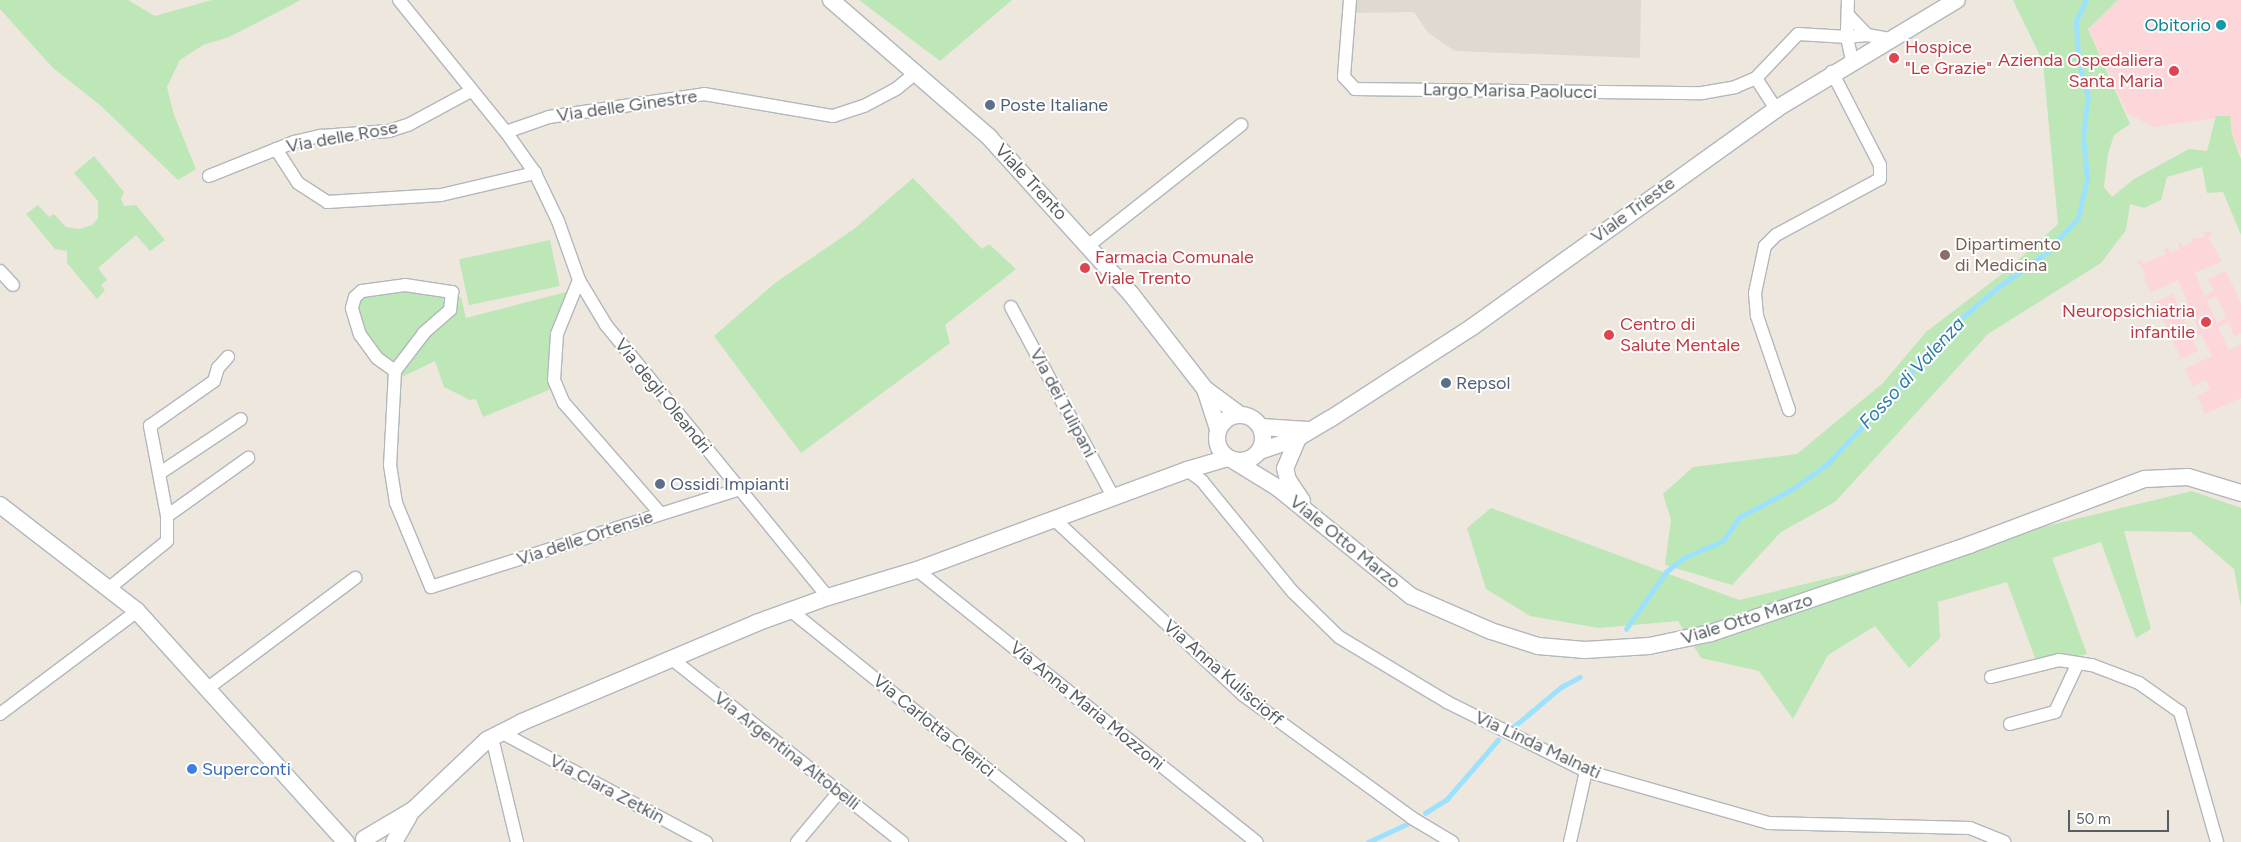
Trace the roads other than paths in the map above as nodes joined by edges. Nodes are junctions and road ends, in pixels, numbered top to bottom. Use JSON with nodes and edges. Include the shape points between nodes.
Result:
{"nodes":[{"id":1,"x":399,"y":0,"type":"edge"},
{"id":2,"x":831,"y":0,"type":"edge"},
{"id":3,"x":1350,"y":0,"type":"edge"},
{"id":4,"x":1848,"y":0,"type":"edge"},
{"id":5,"x":1957,"y":0,"type":"edge"},
{"id":6,"x":1848,"y":15,"type":"junction"},
{"id":7,"x":1867,"y":35,"type":"junction"},
{"id":8,"x":1847,"y":37,"type":"junction"},
{"id":9,"x":1890,"y":39,"type":"junction"},
{"id":10,"x":1852,"y":61,"type":"junction"},
{"id":11,"x":917,"y":72,"type":"junction"},
{"id":12,"x":1832,"y":72,"type":"junction"},
{"id":13,"x":1756,"y":78,"type":"junction"},
{"id":14,"x":471,"y":91,"type":"junction"},
{"id":15,"x":1776,"y":109,"type":"junction"},
{"id":16,"x":1241,"y":125,"type":"dead end"},
{"id":17,"x":506,"y":132,"type":"junction"},
{"id":18,"x":276,"y":149,"type":"junction"},
{"id":19,"x":535,"y":173,"type":"junction"},
{"id":20,"x":210,"y":176,"type":"dead end"},
{"id":21,"x":1089,"y":245,"type":"junction"},
{"id":22,"x":0,"y":271,"type":"edge"},
{"id":23,"x":579,"y":280,"type":"junction"},
{"id":24,"x":14,"y":286,"type":"dead end"},
{"id":25,"x":1011,"y":307,"type":"dead end"},
{"id":26,"x":228,"y":357,"type":"dead end"},
{"id":27,"x":395,"y":370,"type":"junction"},
{"id":28,"x":1204,"y":389,"type":"junction"},
{"id":29,"x":1789,"y":410,"type":"dead end"},
{"id":30,"x":1239,"y":414,"type":"junction"},
{"id":31,"x":242,"y":419,"type":"dead end"},
{"id":32,"x":1261,"y":427,"type":"junction"},
{"id":33,"x":1315,"y":429,"type":"junction"},
{"id":34,"x":1217,"y":432,"type":"junction"},
{"id":35,"x":1298,"y":438,"type":"junction"},
{"id":36,"x":1259,"y":452,"type":"junction"},
{"id":37,"x":248,"y":458,"type":"dead end"},
{"id":38,"x":1231,"y":460,"type":"junction"},
{"id":39,"x":1191,"y":469,"type":"junction"},
{"id":40,"x":160,"y":473,"type":"junction"},
{"id":41,"x":1278,"y":488,"type":"junction"},
{"id":42,"x":740,"y":489,"type":"junction"},
{"id":43,"x":2241,"y":493,"type":"edge"},
{"id":44,"x":1114,"y":498,"type":"junction"},
{"id":45,"x":0,"y":505,"type":"edge"},
{"id":46,"x":661,"y":514,"type":"junction"},
{"id":47,"x":1312,"y":515,"type":"junction"},
{"id":48,"x":167,"y":516,"type":"junction"},
{"id":49,"x":1056,"y":521,"type":"junction"},
{"id":50,"x":917,"y":570,"type":"junction"},
{"id":51,"x":355,"y":578,"type":"dead end"},
{"id":52,"x":108,"y":589,"type":"junction"},
{"id":53,"x":828,"y":597,"type":"junction"},
{"id":54,"x":790,"y":610,"type":"junction"},
{"id":55,"x":137,"y":611,"type":"junction"},
{"id":56,"x":672,"y":660,"type":"junction"},
{"id":57,"x":2078,"y":663,"type":"junction"},
{"id":58,"x":1990,"y":677,"type":"dead end"},
{"id":59,"x":208,"y":688,"type":"junction"},
{"id":60,"x":0,"y":714,"type":"edge"},
{"id":61,"x":522,"y":722,"type":"junction"},
{"id":62,"x":2010,"y":724,"type":"dead end"},
{"id":63,"x":508,"y":736,"type":"junction"},
{"id":64,"x":494,"y":746,"type":"junction"},
{"id":65,"x":462,"y":765,"type":"junction"},
{"id":66,"x":1586,"y":771,"type":"junction"},
{"id":67,"x":839,"y":792,"type":"junction"},
{"id":68,"x":413,"y":810,"type":"junction"},
{"id":69,"x":360,"y":840,"type":"edge"},
{"id":70,"x":346,"y":842,"type":"edge"},
{"id":71,"x":380,"y":842,"type":"edge"},
{"id":72,"x":394,"y":842,"type":"edge"},
{"id":73,"x":517,"y":842,"type":"edge"},
{"id":74,"x":706,"y":842,"type":"edge"},
{"id":75,"x":796,"y":842,"type":"edge"},
{"id":76,"x":902,"y":842,"type":"edge"},
{"id":77,"x":1078,"y":842,"type":"edge"},
{"id":78,"x":1257,"y":842,"type":"edge"},
{"id":79,"x":1452,"y":842,"type":"edge"},
{"id":80,"x":1570,"y":842,"type":"edge"},
{"id":81,"x":2004,"y":842,"type":"edge"},
{"id":82,"x":2217,"y":842,"type":"edge"}],
"edges":[{"from":1,"to":14,"type":"street","name":"Via degli Oleandri"},
{"from":2,"to":11,"type":"street","name":"Viale Trento"},
{"from":3,"to":13,"type":"street","name":"Largo Marisa Paolucci","via":[[1344,77],[1355,89],[1702,93],[1735,87]]},
{"from":4,"to":6,"type":"street"},
{"from":5,"to":9,"type":"street","name":"Viale Trieste"},
{"from":6,"to":7,"type":"street"},
{"from":6,"to":8,"type":"street"},
{"from":7,"to":8,"type":"street","name":"Largo Marisa Paolucci"},
{"from":7,"to":9,"type":"street","name":"Largo Marisa Paolucci"},
{"from":8,"to":10,"type":"street"},
{"from":8,"to":13,"type":"street","name":"Largo Marisa Paolucci","via":[[1798,34]]},
{"from":9,"to":10,"type":"street","name":"Viale Trieste"},
{"from":10,"to":12,"type":"street","name":"Viale Trieste"},
{"from":11,"to":17,"type":"street","name":"Via delle Ginestre","via":[[896,89],[864,106],[833,116],[704,94],[549,117]]},
{"from":11,"to":21,"type":"street","name":"Viale Trento","via":[[990,137]]},
{"from":12,"to":15,"type":"street","name":"Viale Trieste"},
{"from":12,"to":29,"type":"street","via":[[1880,165],[1880,179],[1776,235],[1765,246],[1755,292],[1757,316]]},
{"from":13,"to":15,"type":"street"},
{"from":14,"to":17,"type":"street","name":"Via degli Oleandri"},
{"from":14,"to":18,"type":"street","name":"Via delle Rose","via":[[408,125],[390,131],[321,136]]},
{"from":15,"to":33,"type":"street","name":"Viale Trieste","via":[[1472,327]]},
{"from":16,"to":21,"type":"street"},
{"from":17,"to":19,"type":"street","name":"Via degli Oleandri"},
{"from":18,"to":19,"type":"street","via":[[298,183],[327,202],[441,195]]},
{"from":18,"to":20,"type":"street","name":"Via delle Rose"},
{"from":19,"to":23,"type":"street","name":"Via degli Oleandri","via":[[558,221]]},
{"from":21,"to":28,"type":"street","name":"Viale Trento"},
{"from":22,"to":24,"type":"street"},
{"from":23,"to":42,"type":"street","name":"Via degli Oleandri","via":[[606,325]]},
{"from":23,"to":46,"type":"street","via":[[557,334],[554,380],[564,403]]},
{"from":25,"to":44,"type":"street","name":"Via dei Tulipani"},
{"from":26,"to":40,"type":"street","via":[[218,368],[214,381],[150,426]]},
{"from":27,"to":27,"type":"street","via":[[424,333],[450,310],[452,292],[405,285],[362,291],[355,297],[352,308],[360,335],[377,358]]},
{"from":27,"to":46,"type":"street","name":"Via delle Ortensie","via":[[390,465],[396,503],[431,587]]},
{"from":28,"to":30,"type":"street","name":"Viale Trento"},
{"from":28,"to":34,"type":"street","name":"Viale Trento"},
{"from":30,"to":32,"type":"street","via":[[1252,418]]},
{"from":30,"to":34,"type":"street","via":[[1229,417]]},
{"from":31,"to":40,"type":"street"},
{"from":32,"to":33,"type":"street","name":"Viale Trieste","via":[[1279,431]]},
{"from":32,"to":36,"type":"street","via":[[1263,435]]},
{"from":33,"to":35,"type":"street","name":"Viale Trieste"},
{"from":34,"to":38,"type":"street","via":[[1219,449]]},
{"from":34,"to":39,"type":"street"},
{"from":35,"to":36,"type":"street","name":"Viale Trieste"},
{"from":35,"to":47,"type":"street","via":[[1285,468],[1288,480]]},
{"from":36,"to":38,"type":"street","via":[[1247,460]]},
{"from":36,"to":41,"type":"street","name":"Viale Otto Marzo"},
{"from":37,"to":48,"type":"street"},
{"from":38,"to":39,"type":"street"},
{"from":38,"to":41,"type":"street","name":"Viale Otto Marzo"},
{"from":39,"to":44,"type":"street"},
{"from":39,"to":66,"type":"street","name":"Via Linda Malnati","via":[[1293,592],[1339,637],[1447,702]]},
{"from":40,"to":48,"type":"street"},
{"from":41,"to":47,"type":"street","name":"Viale Otto Marzo"},
{"from":42,"to":46,"type":"street","name":"Via delle Ortensie"},
{"from":42,"to":53,"type":"street","name":"Via degli Oleandri"},
{"from":43,"to":47,"type":"street","name":"Viale Otto Marzo","via":[[2188,477],[2145,479],[1969,545],[1712,633],[1649,646],[1586,650],[1538,646],[1491,631],[1411,596]]},
{"from":44,"to":49,"type":"street"},
{"from":45,"to":52,"type":"street"},
{"from":48,"to":52,"type":"street","via":[[167,540]]},
{"from":49,"to":50,"type":"street"},
{"from":49,"to":79,"type":"street","name":"Via Anna Kuliscioff","via":[[1243,695],[1404,813]]},
{"from":50,"to":53,"type":"street"},
{"from":50,"to":78,"type":"street","name":"Via Anna Maria Mozzoni"},
{"from":51,"to":59,"type":"street"},
{"from":52,"to":55,"type":"street"},
{"from":53,"to":54,"type":"street"},
{"from":54,"to":56,"type":"street"},
{"from":54,"to":77,"type":"street","name":"Via Carlotta Clerici"},
{"from":55,"to":59,"type":"street"},
{"from":55,"to":60,"type":"street"},
{"from":56,"to":61,"type":"street"},
{"from":56,"to":67,"type":"street","name":"Via Argentina Altobelli"},
{"from":57,"to":58,"type":"street","via":[[2059,660]]},
{"from":57,"to":62,"type":"street","via":[[2055,712]]},
{"from":57,"to":82,"type":"street","via":[[2139,683],[2180,712]]},
{"from":59,"to":70,"type":"street"},
{"from":61,"to":63,"type":"street"},
{"from":61,"to":65,"type":"street","via":[[487,740]]},
{"from":63,"to":64,"type":"street"},
{"from":63,"to":74,"type":"street","name":"Via Clara Zetkin"},
{"from":64,"to":65,"type":"street"},
{"from":64,"to":73,"type":"street"},
{"from":65,"to":68,"type":"street"},
{"from":66,"to":80,"type":"street"},
{"from":66,"to":81,"type":"street","name":"Via Linda Malnati","via":[[1768,823],[1970,828]]},
{"from":67,"to":75,"type":"street"},
{"from":67,"to":76,"type":"street","name":"Via Argentina Altobelli"},
{"from":68,"to":69,"type":"street"},
{"from":68,"to":72,"type":"street"},
{"from":69,"to":71,"type":"street"}]}
